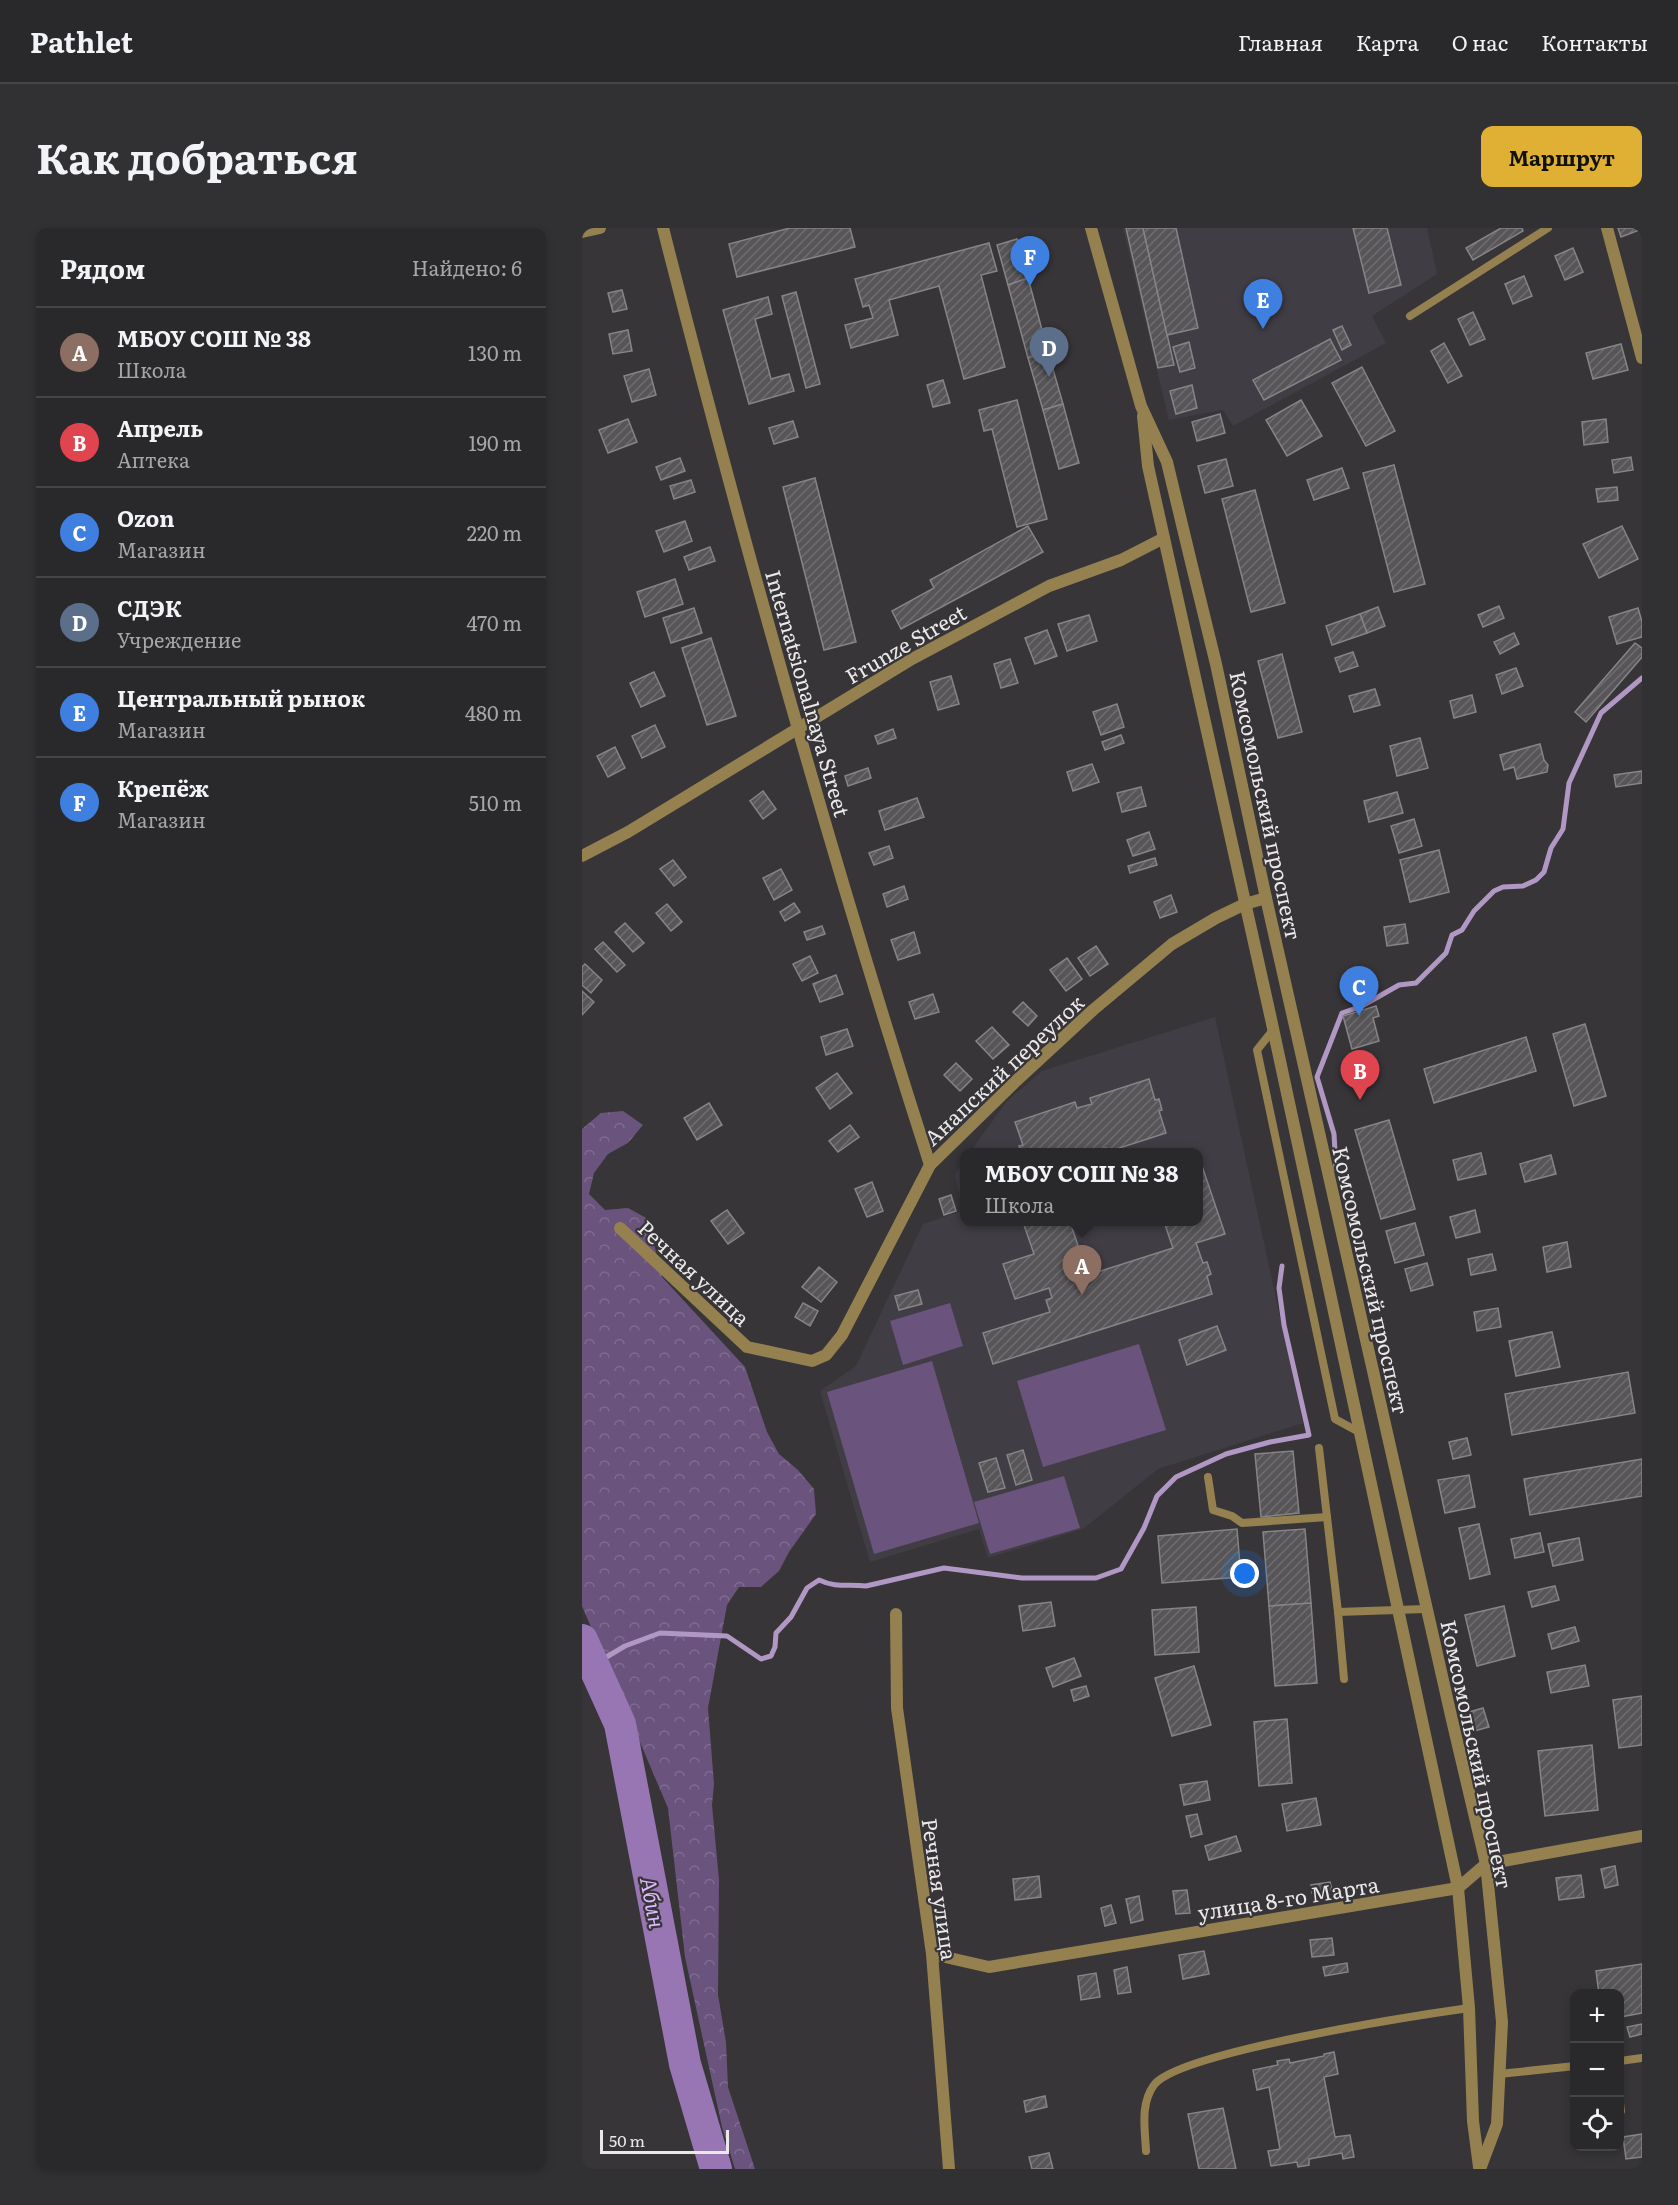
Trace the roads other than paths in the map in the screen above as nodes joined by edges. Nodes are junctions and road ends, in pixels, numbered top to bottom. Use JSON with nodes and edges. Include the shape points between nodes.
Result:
{"nodes":[{"id":1,"x":600,"y":228,"type":"edge"},
{"id":2,"x":663,"y":228,"type":"edge"},
{"id":3,"x":1091,"y":228,"type":"edge"},
{"id":4,"x":1548,"y":228,"type":"edge"},
{"id":5,"x":1607,"y":228,"type":"edge"},
{"id":6,"x":582,"y":232,"type":"edge"},
{"id":7,"x":1410,"y":316,"type":"dead end"},
{"id":8,"x":1642,"y":358,"type":"edge"},
{"id":9,"x":1141,"y":406,"type":"junction"},
{"id":10,"x":1164,"y":538,"type":"junction"},
{"id":11,"x":797,"y":729,"type":"junction"},
{"id":12,"x":582,"y":856,"type":"edge"},
{"id":13,"x":1266,"y":898,"type":"junction"},
{"id":14,"x":1245,"y":904,"type":"junction"},
{"id":15,"x":1273,"y":1030,"type":"junction"},
{"id":16,"x":930,"y":1165,"type":"junction"},
{"id":17,"x":620,"y":1228,"type":"dead end"},
{"id":18,"x":812,"y":1361,"type":"joint"},
{"id":19,"x":1359,"y":1432,"type":"junction"},
{"id":20,"x":1319,"y":1448,"type":"dead end"},
{"id":21,"x":1209,"y":1476,"type":"dead end"},
{"id":22,"x":1327,"y":1516,"type":"junction"},
{"id":23,"x":1398,"y":1609,"type":"junction"},
{"id":24,"x":1426,"y":1609,"type":"junction"},
{"id":25,"x":1338,"y":1612,"type":"junction"},
{"id":26,"x":896,"y":1614,"type":"dead end"},
{"id":27,"x":1344,"y":1679,"type":"dead end"},
{"id":28,"x":1642,"y":1836,"type":"edge"},
{"id":29,"x":1486,"y":1864,"type":"junction"},
{"id":30,"x":1458,"y":1888,"type":"junction"},
{"id":31,"x":932,"y":1954,"type":"junction"},
{"id":32,"x":1469,"y":2008,"type":"junction"},
{"id":33,"x":1642,"y":2058,"type":"edge"},
{"id":34,"x":1624,"y":2060,"type":"edge"},
{"id":35,"x":1570,"y":2067,"type":"edge"},
{"id":36,"x":1499,"y":2074,"type":"junction"},
{"id":37,"x":1146,"y":2151,"type":"dead end"},
{"id":38,"x":949,"y":2169,"type":"edge"}],
"edges":[{"from":1,"to":6,"type":"street"},
{"from":2,"to":11,"type":"street","name":"Internatsionalnaya Street"},
{"from":3,"to":9,"type":"street","name":"Комсомольский проспект"},
{"from":4,"to":7,"type":"lane"},
{"from":5,"to":8,"type":"street"},
{"from":9,"to":10,"type":"street","name":"Комсомольский проспект","via":[[1148,466]]},
{"from":9,"to":13,"type":"street","name":"Комсомольский проспект","via":[[1167,462],[1216,664]]},
{"from":10,"to":11,"type":"street","name":"Frunze Street","via":[[1121,560],[1049,586],[912,659]]},
{"from":10,"to":14,"type":"street","name":"Комсомольский проспект"},
{"from":11,"to":12,"type":"street","name":"Frunze Street"},
{"from":11,"to":16,"type":"street","name":"Internatsionalnaya Street"},
{"from":13,"to":14,"type":"street","name":"Анапский переулок"},
{"from":13,"to":24,"type":"street","name":"Комсомольский проспект"},
{"from":14,"to":15,"type":"street","name":"Комсомольский проспект"},
{"from":14,"to":16,"type":"street","name":"Анапский переулок","via":[[1172,945],[1111,995]]},
{"from":15,"to":19,"type":"street","name":"Комсомольский проспект"},
{"from":15,"to":19,"type":"lane","via":[[1257,1050],[1311,1308],[1335,1419]]},
{"from":16,"to":18,"type":"street","name":"Анапский переулок","via":[[842,1335],[826,1355]]},
{"from":17,"to":18,"type":"street","name":"Речная улица","via":[[747,1347]]},
{"from":19,"to":23,"type":"street","name":"Комсомольский проспект"},
{"from":20,"to":22,"type":"lane"},
{"from":21,"to":22,"type":"lane","via":[[1213,1510],[1242,1523]]},
{"from":22,"to":25,"type":"lane"},
{"from":23,"to":24,"type":"lane"},
{"from":23,"to":25,"type":"lane"},
{"from":23,"to":30,"type":"street","name":"Комсомольский проспект"},
{"from":24,"to":29,"type":"street","name":"Комсомольский проспект"},
{"from":25,"to":27,"type":"lane"},
{"from":26,"to":31,"type":"street","name":"Речная улица","via":[[897,1708]]},
{"from":28,"to":29,"type":"street"},
{"from":29,"to":30,"type":"street"},
{"from":29,"to":36,"type":"street","name":"Комсомольский проспект","via":[[1502,2022]]},
{"from":30,"to":31,"type":"street","name":"улица 8-го Марта","via":[[989,1967]]},
{"from":30,"to":32,"type":"street","name":"Комсомольский проспект"},
{"from":31,"to":38,"type":"street","name":"Речная улица"},
{"from":32,"to":36,"type":"street","name":"Комсомольский проспект","via":[[1473,2121],[1480,2169],[1497,2124]]},
{"from":32,"to":37,"type":"lane","via":[[1400,2018],[1227,2054],[1173,2071],[1155,2084],[1144,2105]]},
{"from":33,"to":34,"type":"lane"},
{"from":35,"to":36,"type":"lane"}]}
